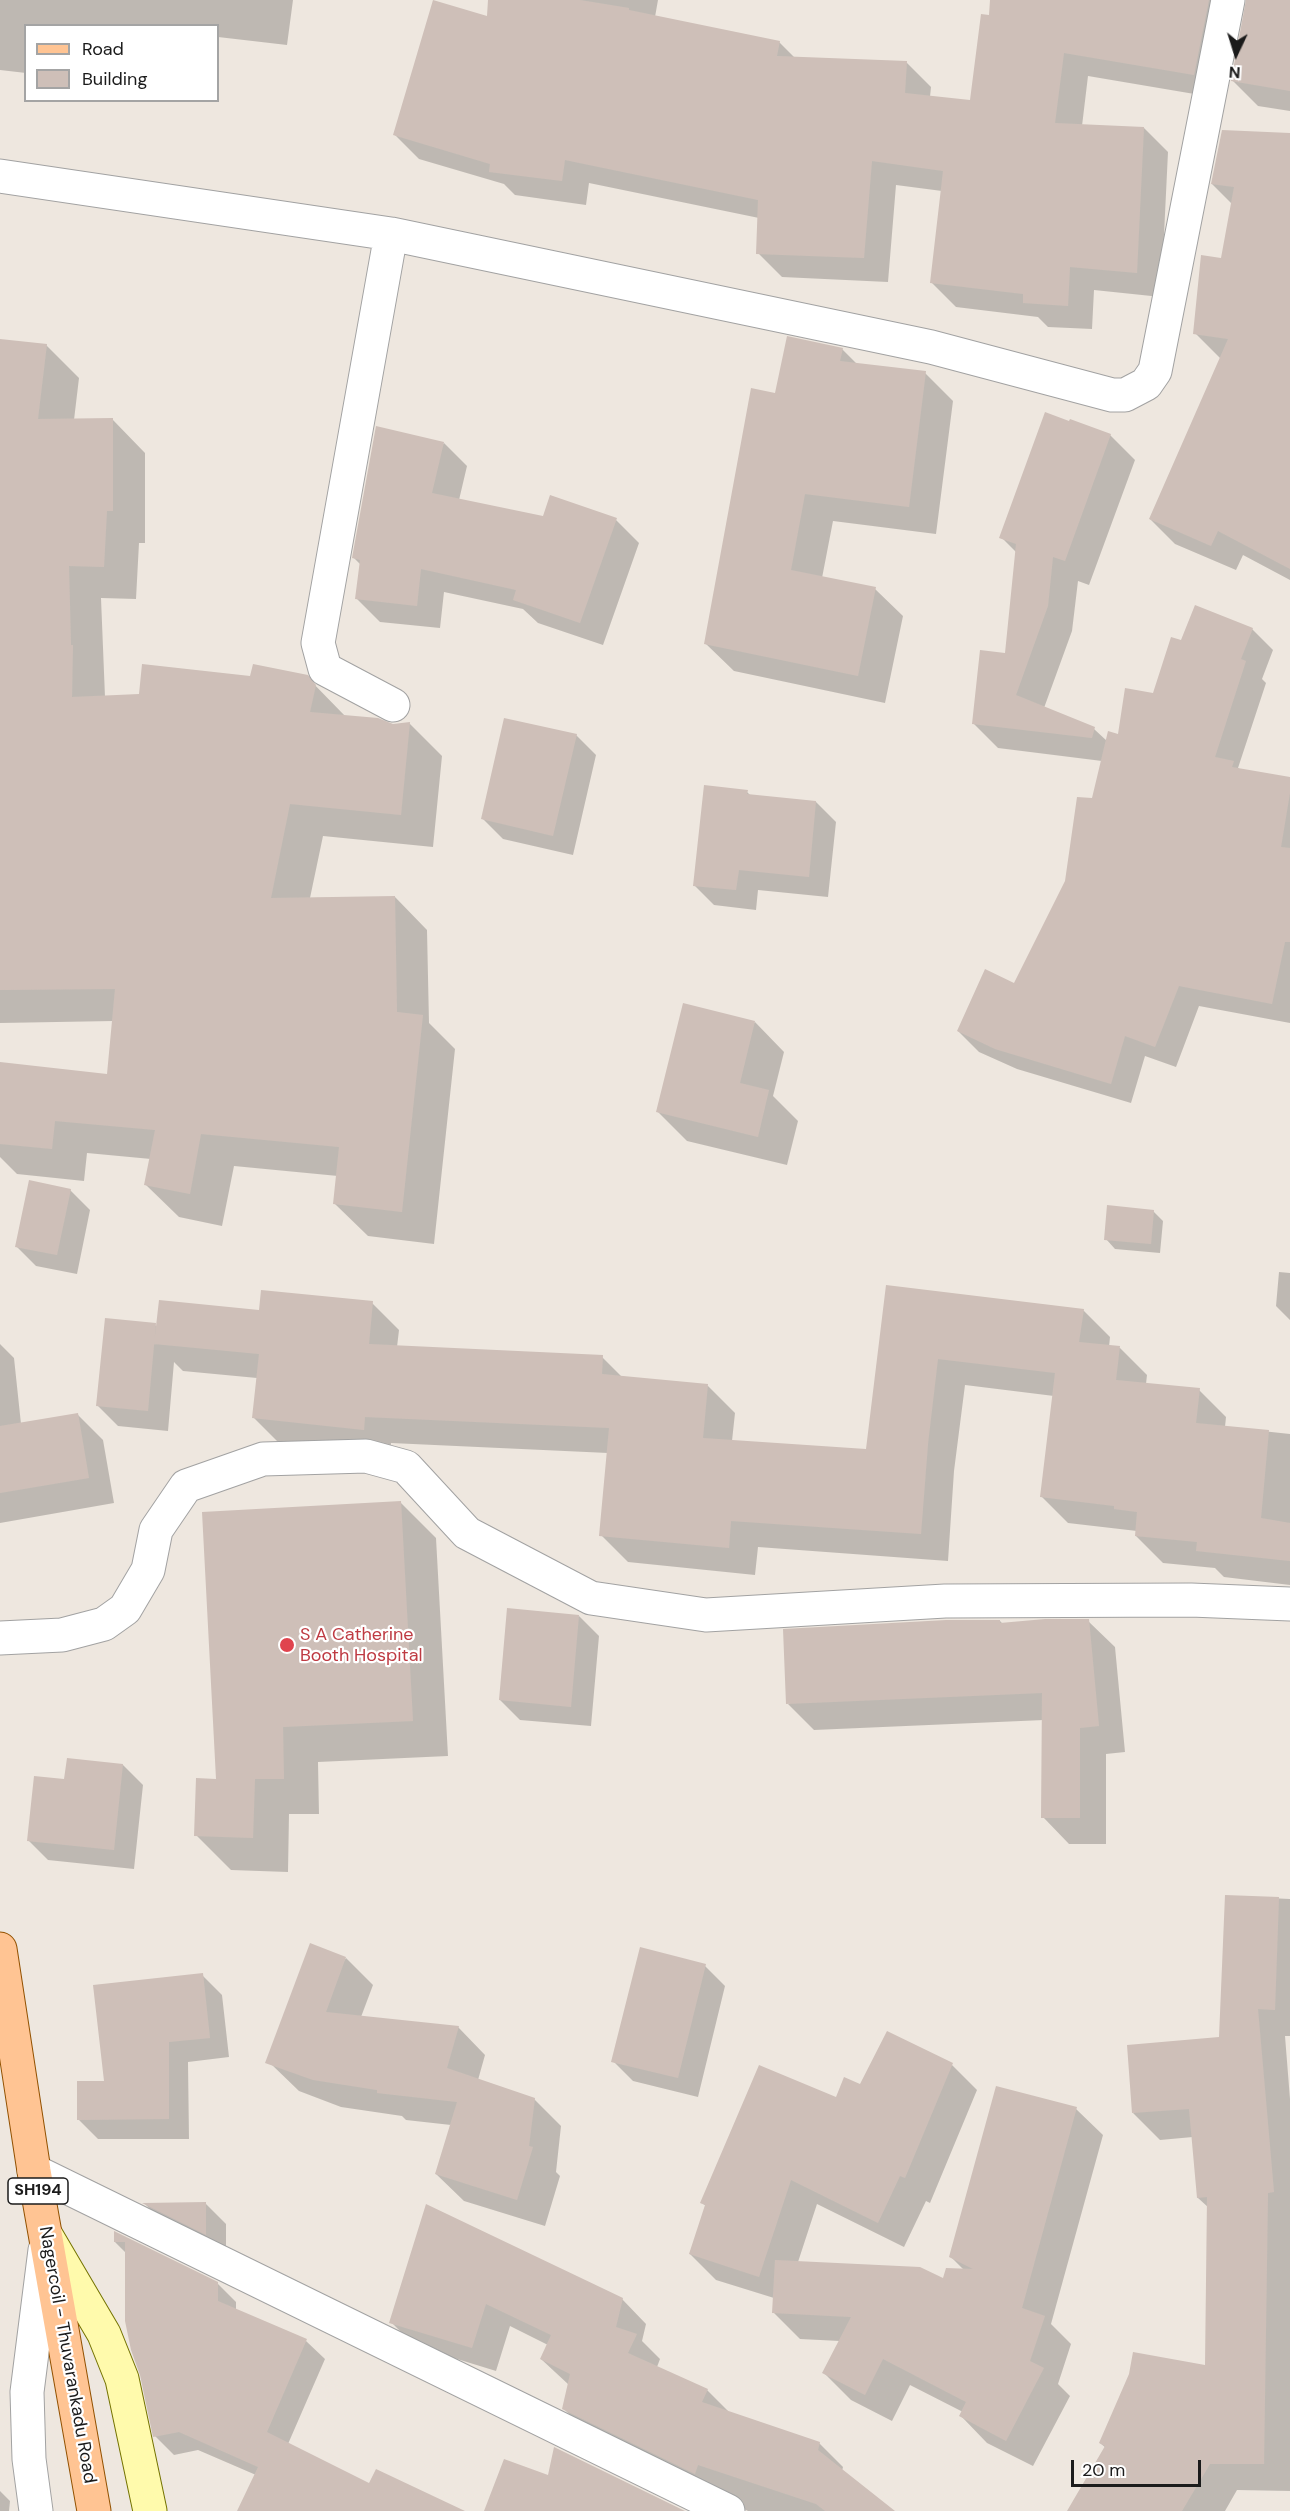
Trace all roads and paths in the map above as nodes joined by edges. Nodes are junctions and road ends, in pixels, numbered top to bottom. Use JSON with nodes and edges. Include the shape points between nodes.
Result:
{"nodes":[{"id":1,"x":1228,"y":0,"type":"edge"},
{"id":2,"x":0,"y":176,"type":"edge"},
{"id":3,"x":391,"y":234,"type":"junction"},
{"id":4,"x":393,"y":705,"type":"dead end"},
{"id":5,"x":1290,"y":1604,"type":"edge"},
{"id":6,"x":0,"y":1638,"type":"edge"},
{"id":7,"x":0,"y":1950,"type":"edge"},
{"id":8,"x":34,"y":2171,"type":"junction"},
{"id":9,"x":47,"y":2237,"type":"junction"},
{"id":10,"x":36,"y":2511,"type":"edge"},
{"id":11,"x":94,"y":2511,"type":"edge"},
{"id":12,"x":150,"y":2511,"type":"edge"},
{"id":13,"x":728,"y":2511,"type":"edge"}],
"edges":[{"from":1,"to":3,"type":"street","via":[[1155,371],[1146,384],[1125,395],[1112,395],[931,347]]},
{"from":2,"to":3,"type":"street"},
{"from":3,"to":4,"type":"street","via":[[318,643],[325,669]]},
{"from":5,"to":6,"type":"street","via":[[1191,1600],[945,1601],[706,1615],[591,1598],[467,1533],[406,1467],[366,1456],[263,1459],[186,1486],[156,1530],[148,1570],[125,1609],[104,1624],[62,1635]]},
{"from":7,"to":8,"type":"main road","name":"Nagercoil - Thuvarankadu Road","number":"SH194"},
{"from":8,"to":9,"type":"main road","name":"Nagercoil - Thuvarankadu Road","number":"SH194"},
{"from":8,"to":13,"type":"street"},
{"from":9,"to":10,"type":"street","via":[[27,2392],[29,2459]]},
{"from":9,"to":11,"type":"main road","name":"Nagercoil - Thuvarankadu Road","number":"SH194"},
{"from":9,"to":12,"type":"street","via":[[104,2334],[122,2379]]}]}
